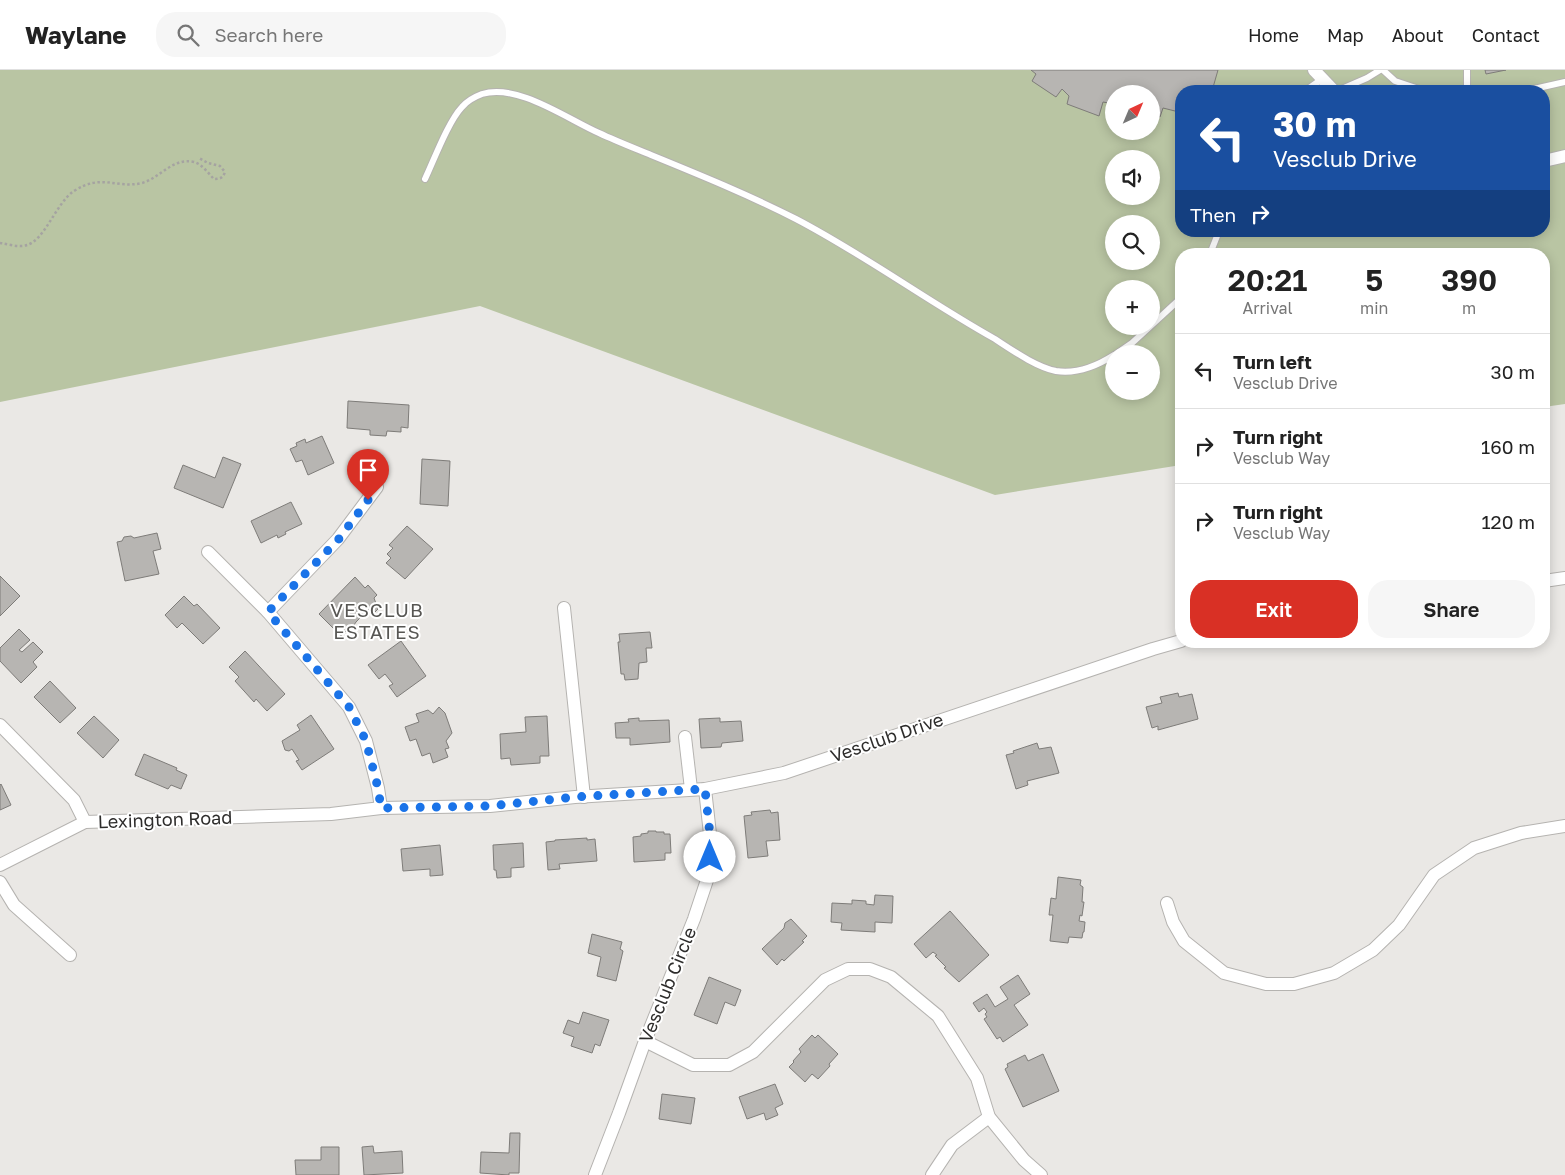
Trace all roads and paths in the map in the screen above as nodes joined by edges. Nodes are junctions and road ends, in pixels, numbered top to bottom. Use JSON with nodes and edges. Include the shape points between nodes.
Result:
{"nodes":[{"id":1,"x":1381,"y":70,"type":"edge"},
{"id":2,"x":1467,"y":70,"type":"edge"},
{"id":3,"x":1318,"y":74,"type":"edge"},
{"id":4,"x":1565,"y":82,"type":"edge"},
{"id":5,"x":1310,"y":85,"type":"edge"},
{"id":6,"x":1330,"y":85,"type":"edge"},
{"id":7,"x":1350,"y":85,"type":"edge"},
{"id":8,"x":1407,"y":85,"type":"edge"},
{"id":9,"x":1467,"y":85,"type":"edge"},
{"id":10,"x":1550,"y":85,"type":"edge"},
{"id":11,"x":1565,"y":156,"type":"edge"},
{"id":12,"x":200,"y":158,"type":"dead end"},
{"id":13,"x":1550,"y":160,"type":"edge"},
{"id":14,"x":426,"y":180,"type":"dead end"},
{"id":15,"x":0,"y":243,"type":"edge"},
{"id":16,"x":1175,"y":304,"type":"edge"},
{"id":17,"x":1129,"y":345,"type":"edge"},
{"id":18,"x":1105,"y":360,"type":"edge"},
{"id":19,"x":377,"y":487,"type":"dead end"},
{"id":20,"x":208,"y":552,"type":"dead end"},
{"id":21,"x":1565,"y":578,"type":"edge"},
{"id":22,"x":1550,"y":580,"type":"edge"},
{"id":23,"x":564,"y":608,"type":"dead end"},
{"id":24,"x":268,"y":612,"type":"junction"},
{"id":25,"x":1175,"y":643,"type":"edge"},
{"id":26,"x":0,"y":725,"type":"edge"},
{"id":27,"x":685,"y":737,"type":"dead end"},
{"id":28,"x":691,"y":789,"type":"junction"},
{"id":29,"x":705,"y":789,"type":"junction"},
{"id":30,"x":584,"y":797,"type":"junction"},
{"id":31,"x":381,"y":808,"type":"junction"},
{"id":32,"x":311,"y":814,"type":"joint"},
{"id":33,"x":85,"y":822,"type":"junction"},
{"id":34,"x":1565,"y":826,"type":"edge"},
{"id":35,"x":0,"y":865,"type":"edge"},
{"id":36,"x":0,"y":882,"type":"edge"},
{"id":37,"x":1167,"y":902,"type":"dead end"},
{"id":38,"x":70,"y":955,"type":"dead end"},
{"id":39,"x":645,"y":1041,"type":"junction"},
{"id":40,"x":989,"y":1117,"type":"junction"},
{"id":41,"x":595,"y":1175,"type":"edge"},
{"id":42,"x":932,"y":1175,"type":"edge"},
{"id":43,"x":1041,"y":1175,"type":"edge"}],
"edges":[{"from":1,"to":7,"type":"lane"},
{"from":1,"to":8,"type":"lane","via":[[1395,81]]},
{"from":2,"to":9,"type":"lane"},
{"from":3,"to":5,"type":"lane"},
{"from":3,"to":6,"type":"street"},
{"from":4,"to":10,"type":"lane"},
{"from":11,"to":13,"type":"street"},
{"from":12,"to":15,"type":"path","via":[[220,166],[224,175],[214,179],[201,165],[188,161],[170,166],[143,183],[94,182],[68,196],[32,242],[20,246]]},
{"from":14,"to":18,"type":"lane","via":[[460,108],[481,94],[505,91],[797,220],[1037,364],[1056,370],[1075,370]]},
{"from":16,"to":17,"type":"lane"},
{"from":19,"to":24,"type":"street","via":[[338,540]]},
{"from":20,"to":24,"type":"street"},
{"from":21,"to":22,"type":"street"},
{"from":23,"to":30,"type":"street"},
{"from":24,"to":31,"type":"street","via":[[349,707],[366,741]]},
{"from":25,"to":29,"type":"street","name":"Vesclub Drive","via":[[784,773]]},
{"from":26,"to":33,"type":"street","via":[[74,800]]},
{"from":27,"to":28,"type":"street"},
{"from":28,"to":29,"type":"street","name":"Vesclub Drive"},
{"from":28,"to":30,"type":"street","name":"Vesclub Drive"},
{"from":29,"to":39,"type":"street","name":"Vesclub Circle","via":[[711,844],[707,880]]},
{"from":30,"to":31,"type":"street","name":"Vesclub Drive","via":[[490,806]]},
{"from":31,"to":32,"type":"street","name":"Vesclub Drive"},
{"from":32,"to":33,"type":"street","name":"Lexington Road"},
{"from":33,"to":35,"type":"street","name":"Lexington Road"},
{"from":34,"to":37,"type":"street","via":[[1521,832],[1474,848],[1434,875],[1399,925],[1373,950],[1334,973],[1294,984],[1266,984],[1224,972],[1184,941],[1172,922]]},
{"from":36,"to":38,"type":"street","via":[[14,905]]},
{"from":39,"to":40,"type":"street","via":[[693,1065],[729,1065],[753,1052],[825,980],[848,969],[870,969],[891,977],[938,1016],[977,1078]]},
{"from":39,"to":41,"type":"street","name":"Vesclub Circle"},
{"from":40,"to":42,"type":"street","via":[[952,1145]]},
{"from":40,"to":43,"type":"street","via":[[1024,1160]]}]}
